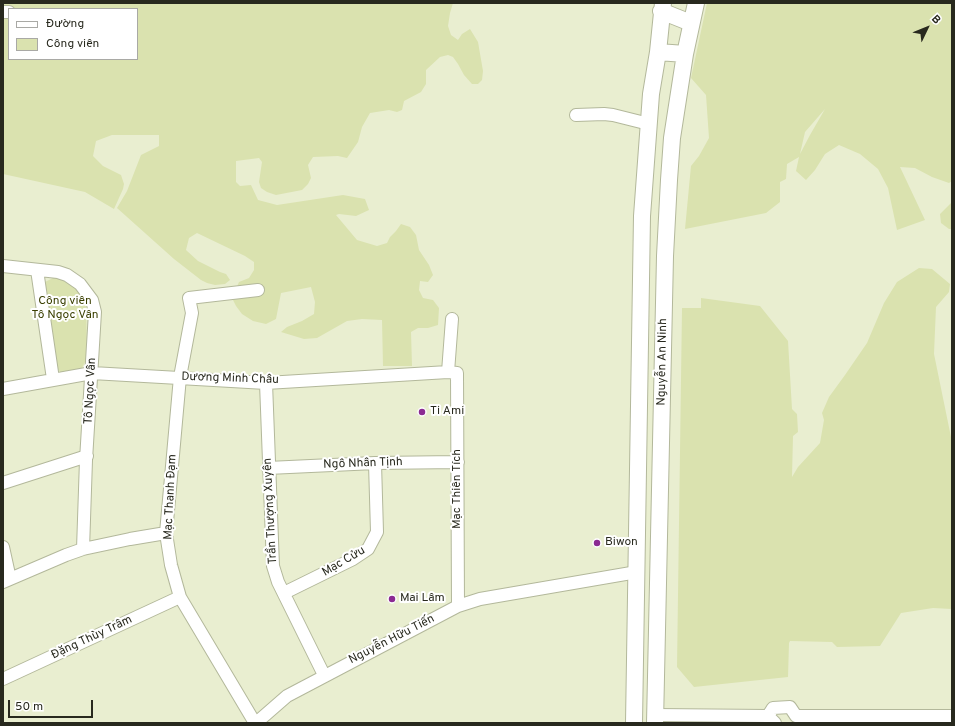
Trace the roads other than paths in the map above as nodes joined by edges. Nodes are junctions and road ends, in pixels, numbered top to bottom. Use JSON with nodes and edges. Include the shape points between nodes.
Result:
{"nodes":[{"id":1,"x":696,"y":3,"type":"edge"},
{"id":2,"x":661,"y":6,"type":"edge"},
{"id":3,"x":691,"y":23,"type":"junction"},
{"id":4,"x":658,"y":52,"type":"junction"},
{"id":5,"x":686,"y":54,"type":"junction"},
{"id":6,"x":576,"y":115,"type":"dead end"},
{"id":7,"x":649,"y":124,"type":"junction"},
{"id":8,"x":665,"y":256,"type":"junction"},
{"id":9,"x":642,"y":257,"type":"junction"},
{"id":10,"x":3,"y":266,"type":"edge"},
{"id":11,"x":37,"y":270,"type":"junction"},
{"id":12,"x":258,"y":290,"type":"dead end"},
{"id":13,"x":452,"y":319,"type":"dead end"},
{"id":14,"x":453,"y":372,"type":"junction"},
{"id":15,"x":92,"y":373,"type":"junction"},
{"id":16,"x":180,"y":377,"type":"junction"},
{"id":17,"x":53,"y":379,"type":"junction"},
{"id":18,"x":266,"y":383,"type":"junction"},
{"id":19,"x":3,"y":389,"type":"edge"},
{"id":20,"x":87,"y":456,"type":"junction"},
{"id":21,"x":458,"y":462,"type":"junction"},
{"id":22,"x":375,"y":463,"type":"junction"},
{"id":23,"x":268,"y":468,"type":"junction"},
{"id":24,"x":3,"y":483,"type":"edge"},
{"id":25,"x":166,"y":533,"type":"junction"},
{"id":26,"x":3,"y":547,"type":"edge"},
{"id":27,"x":83,"y":549,"type":"junction"},
{"id":28,"x":637,"y":572,"type":"junction"},
{"id":29,"x":6,"y":581,"type":"edge"},
{"id":30,"x":284,"y":594,"type":"junction"},
{"id":31,"x":180,"y":597,"type":"junction"},
{"id":32,"x":458,"y":606,"type":"junction"},
{"id":33,"x":324,"y":675,"type":"junction"},
{"id":34,"x":3,"y":679,"type":"edge"},
{"id":35,"x":952,"y":716,"type":"edge"},
{"id":36,"x":634,"y":719,"type":"edge"},
{"id":37,"x":655,"y":719,"type":"edge"},
{"id":38,"x":772,"y":719,"type":"edge"},
{"id":39,"x":794,"y":720,"type":"edge"},
{"id":40,"x":839,"y":720,"type":"edge"},
{"id":41,"x":256,"y":723,"type":"edge"}],
"edges":[{"from":1,"to":3,"type":"main road","name":"Nguyễn An Ninh"},
{"from":2,"to":3,"type":"main road"},
{"from":2,"to":4,"type":"main road","name":"Nguyễn An Ninh"},
{"from":3,"to":5,"type":"main road","name":"Nguyễn An Ninh"},
{"from":4,"to":5,"type":"main road"},
{"from":4,"to":7,"type":"main road","name":"Nguyễn An Ninh"},
{"from":5,"to":8,"type":"main road","name":"Nguyễn An Ninh","via":[[672,138]]},
{"from":6,"to":7,"type":"street","via":[[613,115]]},
{"from":7,"to":9,"type":"main road","name":"Nguyễn An Ninh","via":[[642,216]]},
{"from":8,"to":9,"type":"main road"},
{"from":8,"to":37,"type":"main road","name":"Nguyễn An Ninh"},
{"from":9,"to":28,"type":"main road","name":"Nguyễn An Ninh"},
{"from":10,"to":11,"type":"street","name":"Tô Ngọc Vân"},
{"from":11,"to":15,"type":"street","name":"Tô Ngọc Vân","via":[[67,275],[80,284],[92,300],[95,312]]},
{"from":11,"to":17,"type":"street"},
{"from":12,"to":16,"type":"street","name":"Mạc Thanh Đạm","via":[[189,298],[192,313]]},
{"from":13,"to":14,"type":"street","name":"Mạc Thiên Tích"},
{"from":14,"to":18,"type":"street","name":"Dương Minh Châu"},
{"from":14,"to":21,"type":"street","name":"Mạc Thiên Tích"},
{"from":15,"to":16,"type":"street","name":"Dương Minh Châu"},
{"from":15,"to":17,"type":"street","name":"Dương Minh Châu"},
{"from":15,"to":20,"type":"street","name":"Tô Ngọc Vân"},
{"from":16,"to":18,"type":"street","name":"Dương Minh Châu"},
{"from":16,"to":25,"type":"street","name":"Mạc Thanh Đạm"},
{"from":17,"to":19,"type":"street","name":"Dương Minh Châu"},
{"from":18,"to":23,"type":"street","name":"Trần Thượng Xuyên"},
{"from":20,"to":24,"type":"street"},
{"from":20,"to":27,"type":"street","name":"Tô Ngọc Vân"},
{"from":21,"to":22,"type":"street","name":"Ngô Nhân Tịnh"},
{"from":21,"to":32,"type":"street","name":"Mạc Thiên Tích"},
{"from":22,"to":23,"type":"street","name":"Ngô Nhân Tịnh"},
{"from":22,"to":30,"type":"street","name":"Mạc Cửu","via":[[377,532],[368,549]]},
{"from":23,"to":30,"type":"street","name":"Trần Thượng Xuyên","via":[[272,559],[274,574]]},
{"from":25,"to":27,"type":"street"},
{"from":25,"to":31,"type":"street","name":"Mạc Thanh Đạm"},
{"from":26,"to":29,"type":"street"},
{"from":27,"to":29,"type":"street"},
{"from":28,"to":32,"type":"street","name":"Nguyễn Hữu Tiến","via":[[480,599]]},
{"from":28,"to":36,"type":"main road","name":"Nguyễn An Ninh"},
{"from":30,"to":33,"type":"street","name":"Trần Thượng Xuyên"},
{"from":31,"to":34,"type":"street","name":"Đặng Thùy Trâm"},
{"from":31,"to":41,"type":"street","name":"Mạc Thanh Đạm"},
{"from":32,"to":33,"type":"street","name":"Nguyễn Hữu Tiến"},
{"from":33,"to":41,"type":"street","name":"Nguyễn Hữu Tiến","via":[[287,696]]},
{"from":35,"to":40,"type":"street"},
{"from":36,"to":37,"type":"main road"},
{"from":37,"to":38,"type":"street"},
{"from":38,"to":39,"type":"street","via":[[773,708],[790,707]]},
{"from":39,"to":40,"type":"street"}]}
